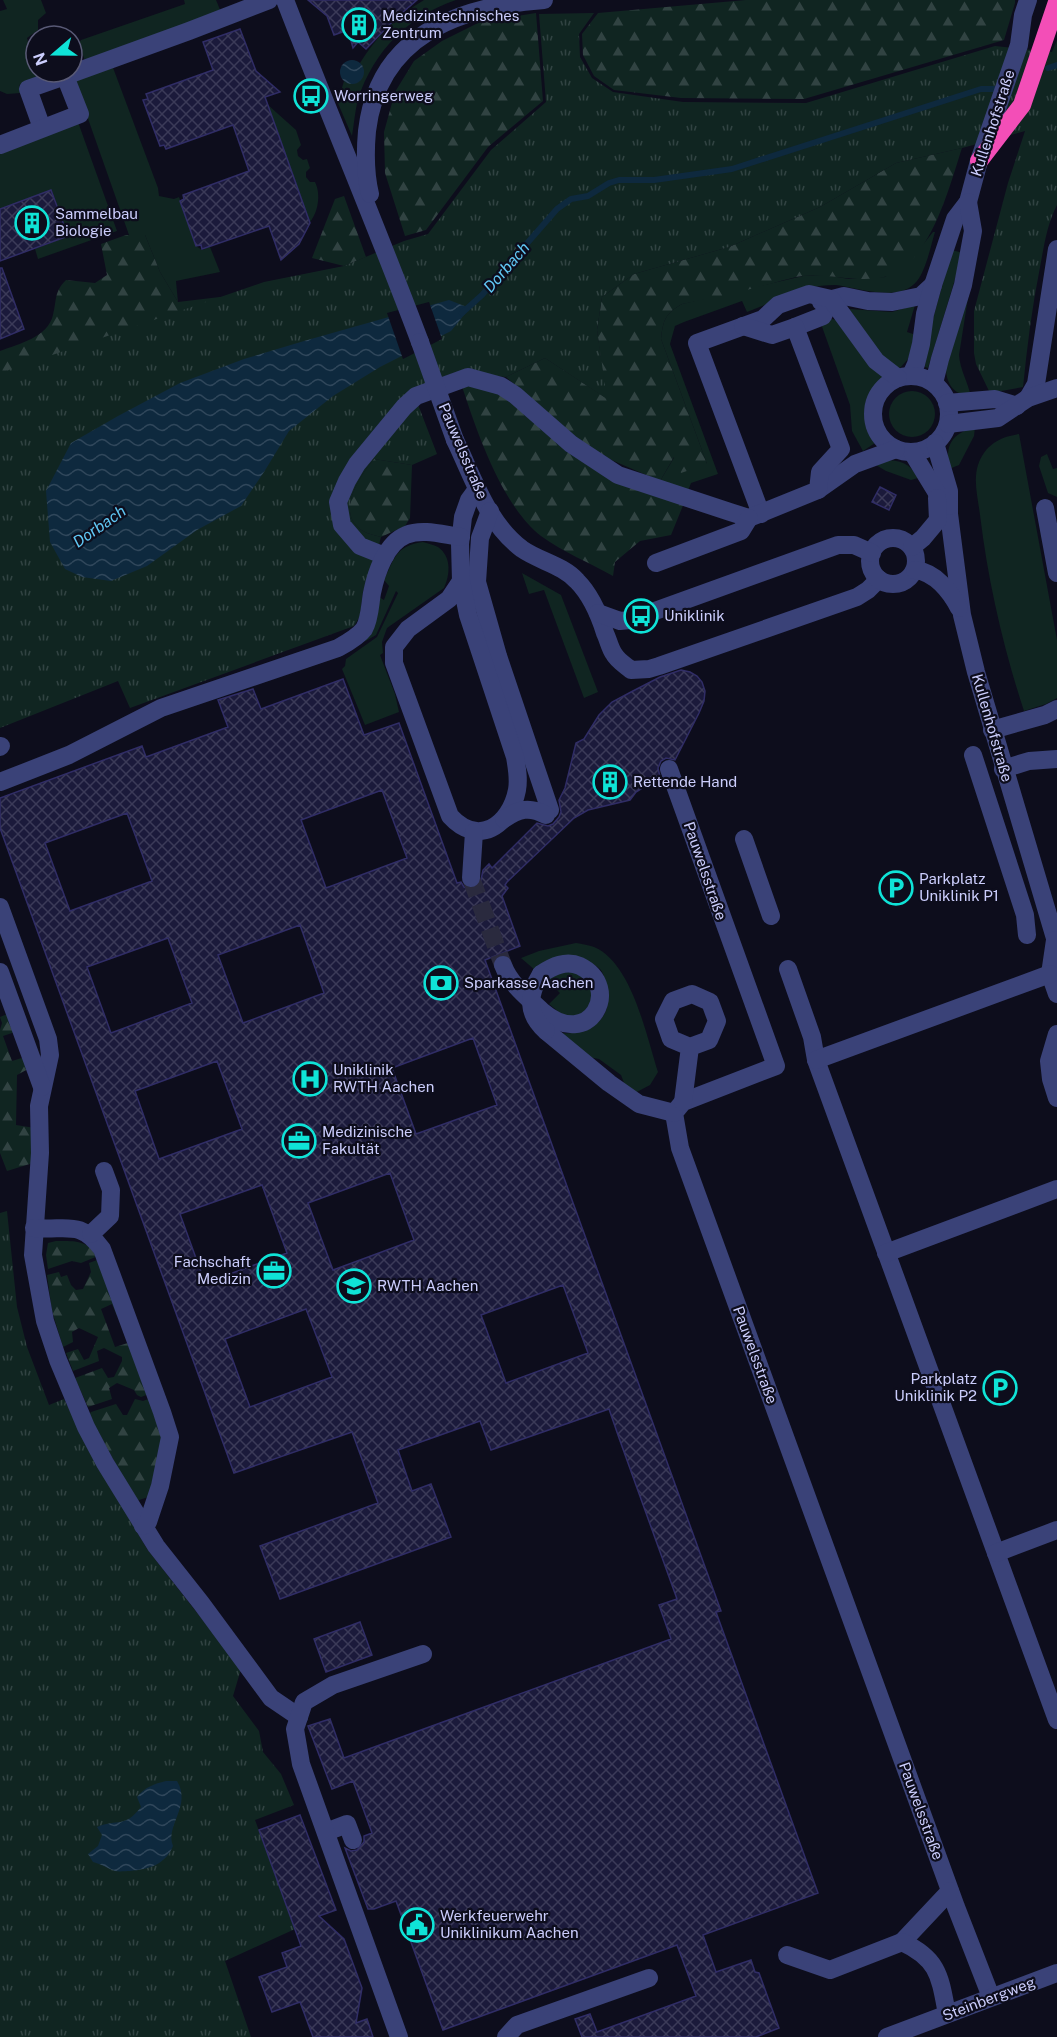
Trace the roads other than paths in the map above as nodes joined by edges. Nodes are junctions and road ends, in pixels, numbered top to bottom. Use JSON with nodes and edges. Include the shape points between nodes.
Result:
{"nodes":[{"id":1,"x":269,"y":0,"type":"edge"},
{"id":2,"x":285,"y":0,"type":"edge"},
{"id":3,"x":544,"y":0,"type":"edge"},
{"id":4,"x":1028,"y":0,"type":"edge"},
{"id":5,"x":1041,"y":0,"type":"edge"},
{"id":6,"x":1057,"y":2,"type":"edge"},
{"id":7,"x":1019,"y":45,"type":"junction"},
{"id":8,"x":84,"y":69,"type":"edge"},
{"id":9,"x":42,"y":84,"type":"edge"},
{"id":10,"x":68,"y":84,"type":"edge"},
{"id":11,"x":42,"y":128,"type":"junction"},
{"id":12,"x":0,"y":145,"type":"edge"},
{"id":13,"x":979,"y":160,"type":"junction"},
{"id":14,"x":968,"y":202,"type":"junction"},
{"id":15,"x":382,"y":242,"type":"junction"},
{"id":16,"x":1057,"y":249,"type":"edge"},
{"id":17,"x":933,"y":285,"type":"junction"},
{"id":18,"x":831,"y":299,"type":"junction"},
{"id":19,"x":743,"y":326,"type":"junction"},
{"id":20,"x":795,"y":327,"type":"junction"},
{"id":21,"x":904,"y":377,"type":"junction"},
{"id":22,"x":934,"y":383,"type":"junction"},
{"id":23,"x":1057,"y":388,"type":"edge"},
{"id":24,"x":1022,"y":402,"type":"junction"},
{"id":25,"x":947,"y":403,"type":"junction"},
{"id":26,"x":948,"y":424,"type":"junction"},
{"id":27,"x":935,"y":443,"type":"junction"},
{"id":28,"x":904,"y":450,"type":"junction"},
{"id":29,"x":477,"y":489,"type":"junction"},
{"id":30,"x":818,"y":490,"type":"junction"},
{"id":31,"x":943,"y":499,"type":"junction"},
{"id":32,"x":1046,"y":508,"type":"dead end"},
{"id":33,"x":490,"y":512,"type":"junction"},
{"id":34,"x":755,"y":516,"type":"junction"},
{"id":35,"x":461,"y":537,"type":"junction"},
{"id":36,"x":917,"y":543,"type":"junction"},
{"id":37,"x":954,"y":551,"type":"junction"},
{"id":38,"x":872,"y":553,"type":"junction"},
{"id":39,"x":386,"y":556,"type":"junction"},
{"id":40,"x":656,"y":563,"type":"dead end"},
{"id":41,"x":923,"y":573,"type":"junction"},
{"id":42,"x":1057,"y":573,"type":"edge"},
{"id":43,"x":879,"y":579,"type":"junction"},
{"id":44,"x":461,"y":581,"type":"junction"},
{"id":45,"x":598,"y":613,"type":"junction"},
{"id":46,"x":962,"y":615,"type":"junction"},
{"id":47,"x":1057,"y":709,"type":"edge"},
{"id":48,"x":992,"y":730,"type":"junction"},
{"id":49,"x":973,"y":755,"type":"dead end"},
{"id":50,"x":1057,"y":759,"type":"edge"},
{"id":51,"x":669,"y":769,"type":"dead end"},
{"id":52,"x":1003,"y":769,"type":"junction"},
{"id":53,"x":0,"y":782,"type":"edge"},
{"id":54,"x":504,"y":819,"type":"junction"},
{"id":55,"x":474,"y":832,"type":"junction"},
{"id":56,"x":744,"y":839,"type":"dead end"},
{"id":57,"x":471,"y":878,"type":"tunnel mouth"},
{"id":58,"x":0,"y":907,"type":"edge"},
{"id":59,"x":771,"y":916,"type":"dead end"},
{"id":60,"x":1027,"y":935,"type":"dead end"},
{"id":61,"x":1056,"y":943,"type":"edge"},
{"id":62,"x":503,"y":965,"type":"tunnel mouth"},
{"id":63,"x":788,"y":969,"type":"dead end"},
{"id":64,"x":0,"y":972,"type":"edge"},
{"id":65,"x":1050,"y":974,"type":"junction"},
{"id":66,"x":1057,"y":994,"type":"edge"},
{"id":67,"x":1057,"y":1042,"type":"edge"},
{"id":68,"x":690,"y":1047,"type":"dead end"},
{"id":69,"x":816,"y":1060,"type":"junction"},
{"id":70,"x":42,"y":1087,"type":"junction"},
{"id":71,"x":1057,"y":1098,"type":"edge"},
{"id":72,"x":679,"y":1108,"type":"junction"},
{"id":73,"x":104,"y":1171,"type":"dead end"},
{"id":74,"x":1057,"y":1189,"type":"edge"},
{"id":75,"x":34,"y":1228,"type":"junction"},
{"id":76,"x":91,"y":1234,"type":"junction"},
{"id":77,"x":886,"y":1253,"type":"junction"},
{"id":78,"x":143,"y":1526,"type":"junction"},
{"id":79,"x":1057,"y":1530,"type":"edge"},
{"id":80,"x":996,"y":1553,"type":"junction"},
{"id":81,"x":423,"y":1654,"type":"dead end"},
{"id":82,"x":299,"y":1717,"type":"junction"},
{"id":83,"x":1057,"y":1720,"type":"edge"},
{"id":84,"x":326,"y":1832,"type":"junction"},
{"id":85,"x":353,"y":1840,"type":"dead end"},
{"id":86,"x":950,"y":1891,"type":"junction"},
{"id":87,"x":902,"y":1942,"type":"junction"},
{"id":88,"x":787,"y":1955,"type":"dead end"},
{"id":89,"x":1057,"y":1973,"type":"edge"},
{"id":90,"x":649,"y":1978,"type":"dead end"},
{"id":91,"x":991,"y":1997,"type":"junction"},
{"id":92,"x":947,"y":2014,"type":"junction"},
{"id":93,"x":399,"y":2037,"type":"edge"},
{"id":94,"x":506,"y":2037,"type":"edge"},
{"id":95,"x":887,"y":2037,"type":"edge"}],
"edges":[{"from":1,"to":8,"type":"street"},
{"from":2,"to":15,"type":"street","name":"Pauwelsstraße"},
{"from":3,"to":15,"type":"street","name":"Pauwelsstraße","via":[[471,12],[425,33],[394,60],[374,97],[366,146],[365,174]]},
{"from":4,"to":7,"type":"street","name":"Kullenhofstraße"},
{"from":5,"to":7,"type":"street","name":"Kullenhofstraße"},
{"from":6,"to":13,"type":"highway","via":[[1022,105]]},
{"from":7,"to":13,"type":"street","name":"Kullenhofstraße"},
{"from":9,"to":11,"type":"street","via":[[28,89]]},
{"from":10,"to":11,"type":"street","via":[[80,114]]},
{"from":11,"to":12,"type":"street"},
{"from":13,"to":14,"type":"street","name":"Kullenhofstraße"},
{"from":14,"to":17,"type":"street","name":"Kullenhofstraße","via":[[955,219]]},
{"from":14,"to":22,"type":"street","name":"Kullenhofstraße","via":[[973,231],[963,285]]},
{"from":15,"to":29,"type":"street","name":"Pauwelsstraße","bridge":true},
{"from":16,"to":24,"type":"street","via":[[1036,384]]},
{"from":17,"to":18,"type":"street","via":[[921,296],[892,302],[844,296]]},
{"from":17,"to":21,"type":"street","name":"Kullenhofstraße","via":[[916,364]]},
{"from":18,"to":19,"type":"street"},
{"from":18,"to":20,"type":"street","via":[[823,316]]},
{"from":18,"to":21,"type":"street","via":[[876,361]]},
{"from":19,"to":20,"type":"street","via":[[772,335]]},
{"from":19,"to":34,"type":"street","via":[[697,343]]},
{"from":20,"to":30,"type":"street","via":[[841,449],[819,472]]},
{"from":21,"to":22,"type":"street","via":[[923,377]]},
{"from":21,"to":28,"type":"street","name":"Kullenhofstraße","via":[[887,384],[878,394],[873,419],[885,442]]},
{"from":22,"to":25,"type":"street"},
{"from":23,"to":24,"type":"street"},
{"from":24,"to":25,"type":"street","via":[[995,399]]},
{"from":24,"to":26,"type":"street","via":[[998,418]]},
{"from":25,"to":26,"type":"street"},
{"from":26,"to":27,"type":"street"},
{"from":27,"to":28,"type":"street","via":[[924,449]]},
{"from":27,"to":31,"type":"street","name":"Kullenhofstraße","via":[[949,491]]},
{"from":28,"to":30,"type":"street","via":[[845,469]]},
{"from":28,"to":31,"type":"street","name":"Kullenhofstraße"},
{"from":29,"to":33,"type":"street","name":"Pauwelsstraße"},
{"from":29,"to":35,"type":"street","via":[[463,517]]},
{"from":30,"to":34,"type":"street"},
{"from":31,"to":36,"type":"street","via":[[938,520]]},
{"from":31,"to":37,"type":"street","name":"Kullenhofstraße"},
{"from":32,"to":42,"type":"street"},
{"from":33,"to":45,"type":"street","name":"Pauwelsstraße","via":[[534,558],[573,576]]},
{"from":33,"to":54,"type":"street","via":[[480,538],[477,582],[548,812],[530,808]]},
{"from":34,"to":39,"type":"street","via":[[618,475],[571,444],[515,395],[501,386],[468,377],[416,396],[347,481],[338,502],[342,525],[360,546]]},
{"from":34,"to":40,"type":"street","via":[[741,531]]},
{"from":35,"to":39,"type":"street","via":[[406,535],[395,541]]},
{"from":35,"to":44,"type":"street"},
{"from":36,"to":37,"type":"street","via":[[943,538]]},
{"from":36,"to":38,"type":"street","via":[[890,538]]},
{"from":36,"to":41,"type":"street","via":[[916,562]]},
{"from":37,"to":41,"type":"street","via":[[950,568]]},
{"from":37,"to":46,"type":"street","name":"Kullenhofstraße"},
{"from":38,"to":43,"type":"street","via":[[871,567]]},
{"from":38,"to":45,"type":"street","via":[[854,545],[838,545],[630,620],[620,621]]},
{"from":39,"to":53,"type":"street","via":[[364,629],[338,648],[161,708],[69,755]]},
{"from":41,"to":43,"type":"street","via":[[899,583]]},
{"from":41,"to":46,"type":"street","via":[[951,592]]},
{"from":43,"to":45,"type":"street","name":"Pauwelsstraße","via":[[857,597],[648,669],[631,670],[614,655]]},
{"from":44,"to":54,"type":"street","via":[[468,615],[515,757],[518,777],[513,805]]},
{"from":44,"to":55,"type":"street","via":[[449,599],[408,629],[394,647],[394,663],[450,816],[459,826]]},
{"from":46,"to":48,"type":"street","name":"Kullenhofstraße"},
{"from":47,"to":48,"type":"street"},
{"from":48,"to":52,"type":"street","name":"Kullenhofstraße"},
{"from":49,"to":60,"type":"street","via":[[1025,915]]},
{"from":50,"to":52,"type":"street","via":[[1029,761]]},
{"from":51,"to":72,"type":"street","name":"Pauwelsstraße","via":[[776,1066]]},
{"from":52,"to":61,"type":"street","name":"Kullenhofstraße"},
{"from":54,"to":55,"type":"street","via":[[488,830]]},
{"from":55,"to":57,"type":"street"},
{"from":56,"to":59,"type":"street"},
{"from":58,"to":70,"type":"street","via":[[48,1039],[50,1055]]},
{"from":61,"to":65,"type":"street"},
{"from":62,"to":72,"type":"street","bridge":true,"via":[[519,989],[549,1017],[569,1025],[580,1023],[596,1010],[599,985],[594,975],[572,963],[559,964],[541,974],[531,992],[531,1002],[535,1018],[546,1031],[639,1104]]},
{"from":63,"to":69,"type":"street"},
{"from":64,"to":70,"type":"street"},
{"from":65,"to":66,"type":"street"},
{"from":65,"to":69,"type":"street"},
{"from":67,"to":71,"type":"street","via":[[1049,1061]]},
{"from":68,"to":72,"type":"street"},
{"from":69,"to":77,"type":"street"},
{"from":70,"to":75,"type":"street"},
{"from":72,"to":86,"type":"street","name":"Pauwelsstraße","via":[[680,1148]]},
{"from":73,"to":76,"type":"street","via":[[111,1190],[110,1216]]},
{"from":74,"to":77,"type":"street"},
{"from":75,"to":76,"type":"street","via":[[76,1228]]},
{"from":75,"to":78,"type":"street","via":[[38,1290],[58,1360],[86,1427]]},
{"from":76,"to":78,"type":"street","via":[[102,1249],[170,1437],[160,1486],[148,1522]]},
{"from":77,"to":80,"type":"street"},
{"from":78,"to":82,"type":"street","via":[[271,1698]]},
{"from":79,"to":80,"type":"street"},
{"from":80,"to":83,"type":"street"},
{"from":81,"to":82,"type":"street","via":[[333,1685],[304,1702]]},
{"from":82,"to":84,"type":"street","via":[[295,1729],[301,1764]]},
{"from":84,"to":85,"type":"street","via":[[347,1824]]},
{"from":84,"to":93,"type":"street"},
{"from":86,"to":87,"type":"street"},
{"from":86,"to":91,"type":"street","name":"Pauwelsstraße"},
{"from":87,"to":88,"type":"street","via":[[830,1970]]},
{"from":87,"to":92,"type":"street","via":[[918,1949],[933,1963]]},
{"from":89,"to":91,"type":"street","name":"Steinbergweg"},
{"from":90,"to":94,"type":"street","via":[[517,2025]]},
{"from":91,"to":92,"type":"street","name":"Steinbergweg"},
{"from":92,"to":95,"type":"street","name":"Steinbergweg"}]}
